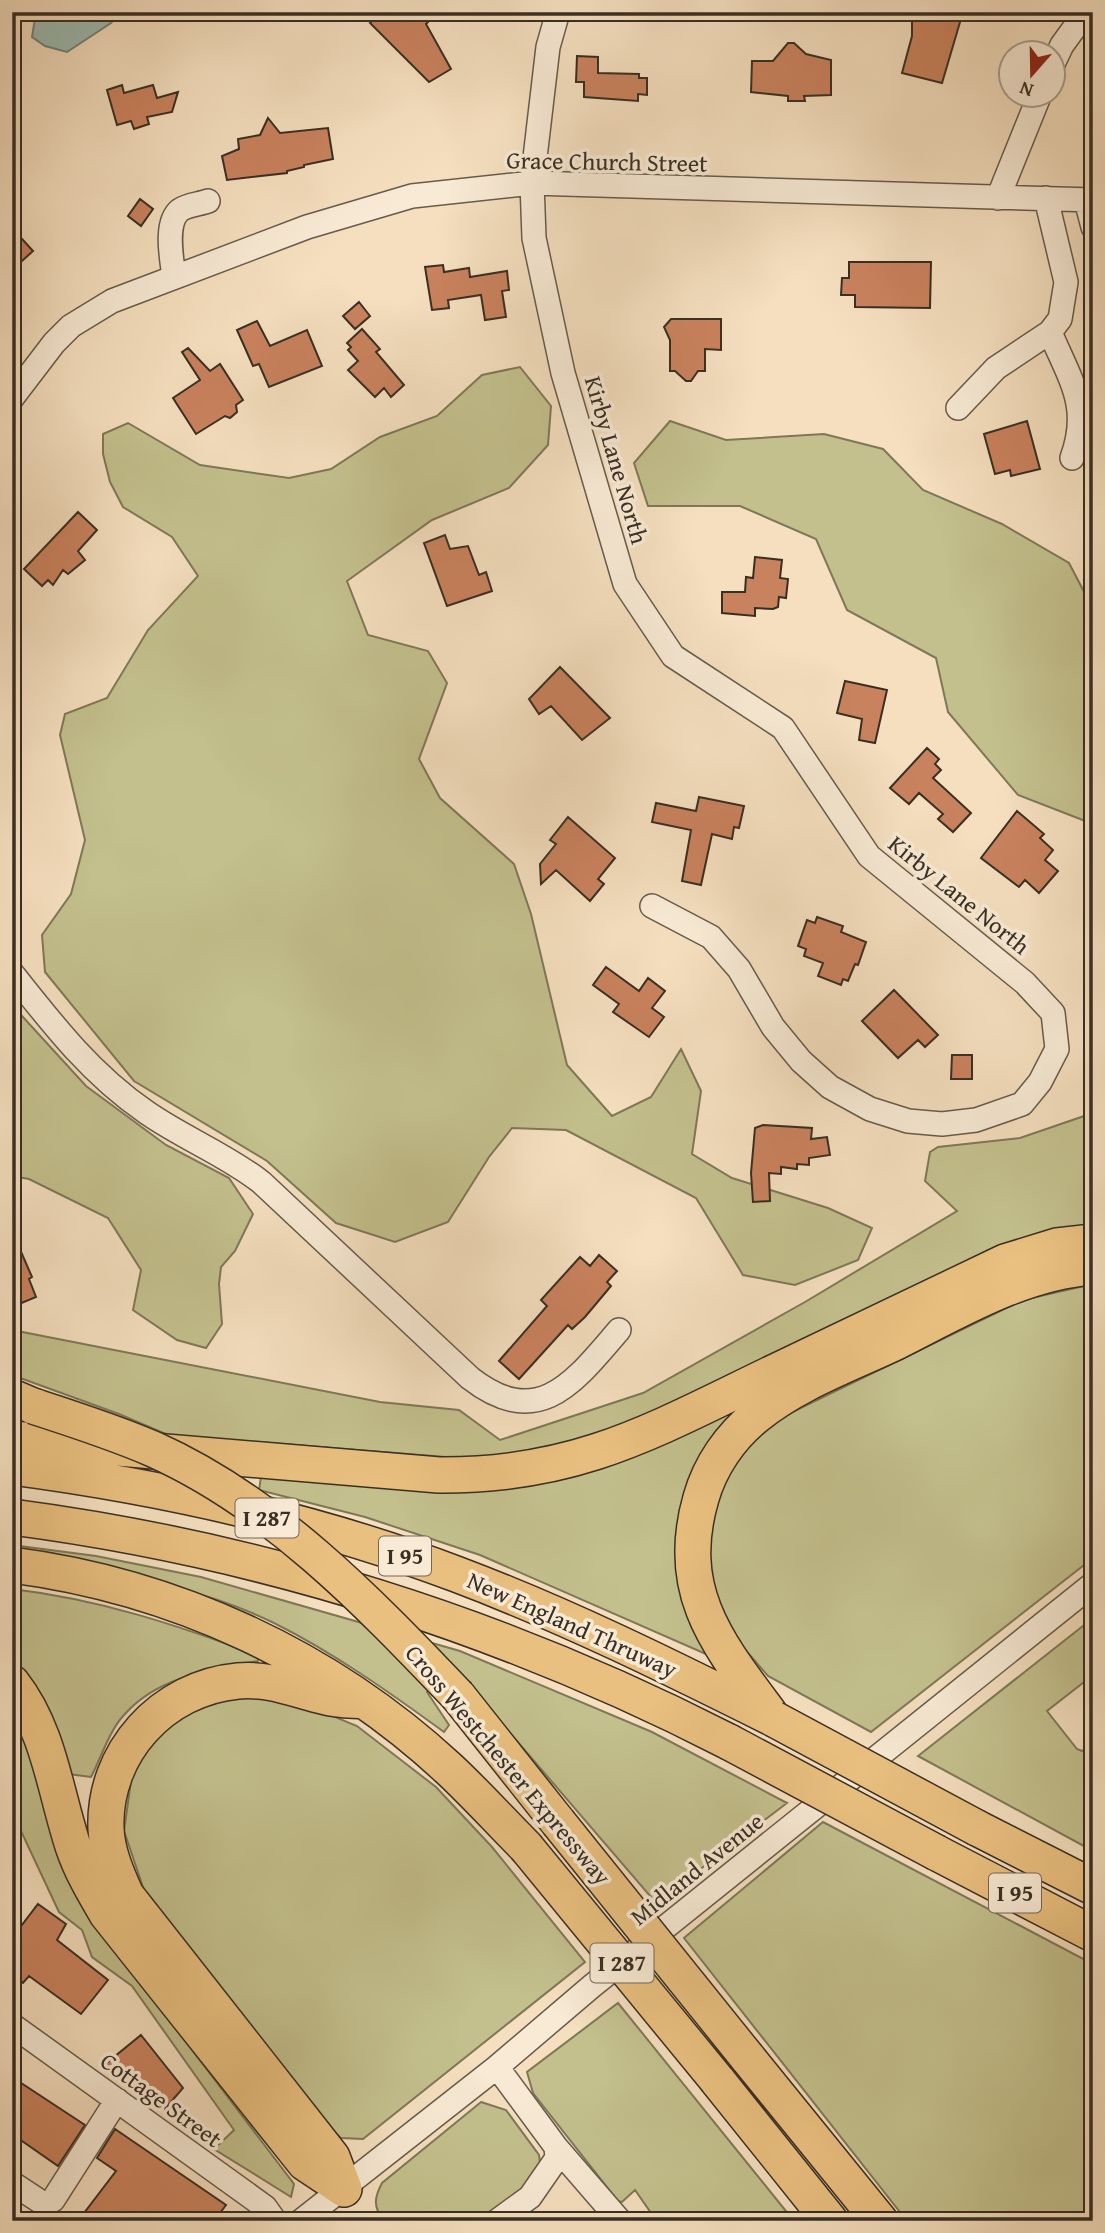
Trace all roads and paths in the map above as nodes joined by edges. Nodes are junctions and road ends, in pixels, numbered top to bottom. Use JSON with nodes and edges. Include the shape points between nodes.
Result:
{"nodes":[{"id":1,"x":558,"y":12,"type":"edge"},
{"id":2,"x":1086,"y":12,"type":"edge"},
{"id":3,"x":1066,"y":40,"type":"edge"},
{"id":4,"x":1034,"y":108,"type":"edge"},
{"id":5,"x":532,"y":183,"type":"junction"},
{"id":6,"x":998,"y":198,"type":"junction"},
{"id":7,"x":1046,"y":198,"type":"junction"},
{"id":8,"x":1089,"y":200,"type":"edge"},
{"id":9,"x":208,"y":201,"type":"dead end"},
{"id":10,"x":1093,"y":227,"type":"edge"},
{"id":11,"x":174,"y":277,"type":"junction"},
{"id":12,"x":1050,"y":332,"type":"junction"},
{"id":13,"x":12,"y":398,"type":"edge"},
{"id":14,"x":958,"y":408,"type":"dead end"},
{"id":15,"x":1072,"y":458,"type":"dead end"},
{"id":16,"x":652,"y":906,"type":"dead end"},
{"id":17,"x":12,"y":973,"type":"edge"},
{"id":18,"x":1093,"y":1242,"type":"edge"},
{"id":19,"x":1093,"y":1267,"type":"edge"},
{"id":20,"x":619,"y":1330,"type":"dead end"},
{"id":21,"x":22,"y":1402,"type":"edge"},
{"id":22,"x":12,"y":1439,"type":"edge"},
{"id":23,"x":12,"y":1467,"type":"edge"},
{"id":24,"x":12,"y":1517,"type":"edge"},
{"id":25,"x":12,"y":1565,"type":"edge"},
{"id":26,"x":1093,"y":1584,"type":"edge"},
{"id":27,"x":12,"y":1684,"type":"edge"},
{"id":28,"x":363,"y":1700,"type":"junction"},
{"id":29,"x":774,"y":1719,"type":"junction"},
{"id":30,"x":1093,"y":1887,"type":"edge"},
{"id":31,"x":1093,"y":1934,"type":"edge"},
{"id":32,"x":12,"y":2025,"type":"edge"},
{"id":33,"x":497,"y":2067,"type":"junction"},
{"id":34,"x":117,"y":2100,"type":"junction"},
{"id":35,"x":556,"y":2147,"type":"junction"},
{"id":36,"x":12,"y":2183,"type":"edge"},
{"id":37,"x":344,"y":2189,"type":"junction"},
{"id":38,"x":522,"y":2213,"type":"edge"},
{"id":39,"x":275,"y":2221,"type":"edge"},
{"id":40,"x":301,"y":2221,"type":"edge"},
{"id":41,"x":497,"y":2221,"type":"edge"},
{"id":42,"x":620,"y":2221,"type":"edge"},
{"id":43,"x":830,"y":2221,"type":"edge"},
{"id":44,"x":880,"y":2221,"type":"edge"}],
"edges":[{"from":1,"to":5,"type":"street","name":"Kirby Lane North","via":[[548,47]]},
{"from":2,"to":3,"type":"street"},
{"from":4,"to":6,"type":"street"},
{"from":5,"to":6,"type":"street","name":"Grace Church Street"},
{"from":5,"to":11,"type":"street","name":"Grace Church Street","via":[[412,196],[374,205]]},
{"from":5,"to":16,"type":"street","name":"Kirby Lane North","via":[[534,238],[563,373],[625,584],[673,656],[783,728],[869,856],[1026,983],[1053,1013],[1057,1049],[1040,1082],[1021,1104],[976,1120],[908,1121],[870,1109],[830,1087],[801,1061],[773,1027],[739,969],[711,937]]},
{"from":6,"to":7,"type":"street","name":"Grace Church Street"},
{"from":7,"to":8,"type":"street","name":"Grace Church Street"},
{"from":7,"to":12,"type":"street","via":[[1066,282],[1060,319]]},
{"from":8,"to":10,"type":"street"},
{"from":9,"to":11,"type":"street","via":[[176,216],[171,244]]},
{"from":11,"to":13,"type":"street","name":"Grace Church Street","via":[[112,301],[71,326]]},
{"from":12,"to":14,"type":"street","via":[[996,368]]},
{"from":12,"to":15,"type":"street","via":[[1078,399],[1081,436]]},
{"from":17,"to":20,"type":"street","via":[[68,1044],[104,1079],[146,1112],[261,1182],[492,1394],[530,1401],[556,1395]]},
{"from":18,"to":22,"type":"highway","via":[[1057,1246],[1005,1262],[631,1442],[551,1466],[496,1474],[439,1475]]},
{"from":19,"to":29,"type":"highway","via":[[1051,1274],[995,1293],[797,1390],[756,1416],[722,1453],[695,1517],[691,1542],[695,1589],[724,1653]]},
{"from":21,"to":44,"type":"highway","name":"Cross Westchester Expressway","number":"I 287","bridge":true,"via":[[153,1449],[254,1508],[348,1583],[458,1696]]},
{"from":23,"to":29,"type":"highway","name":"New England Thruway","number":"I 95","via":[[238,1508],[386,1549],[586,1627]]},
{"from":24,"to":31,"type":"highway","name":"New England Thruway","number":"I 95","bridge":true,"via":[[180,1545],[301,1573],[451,1620],[587,1675],[729,1742]]},
{"from":25,"to":28,"type":"highway","name":"Cross Westchester Expressway","number":"I 287","via":[[79,1575],[178,1604],[242,1630]]},
{"from":26,"to":33,"type":"street","name":"Midland Avenue"},
{"from":27,"to":37,"type":"highway","via":[[39,1729],[73,1847],[107,1913],[305,2163]]},
{"from":28,"to":37,"type":"highway","via":[[327,1698],[256,1680],[195,1690],[156,1714],[125,1751],[107,1811],[110,1851],[127,1895],[332,2157]]},
{"from":28,"to":43,"type":"highway","name":"Cross Westchester Expressway","number":"I 287","bridge":true,"via":[[447,1767],[526,1847]]},
{"from":29,"to":30,"type":"highway","name":"New England Thruway","number":"I 95","bridge":true},
{"from":32,"to":34,"type":"street","name":"Cottage Street"},
{"from":33,"to":35,"type":"street"},
{"from":33,"to":37,"type":"street","name":"Midland Avenue"},
{"from":34,"to":36,"type":"street","via":[[53,2200],[44,2204]]},
{"from":34,"to":39,"type":"street","name":"Cottage Street","via":[[265,2207]]},
{"from":35,"to":38,"type":"street","via":[[553,2168]]},
{"from":35,"to":42,"type":"street"},
{"from":37,"to":40,"type":"street","name":"Midland Avenue"},
{"from":38,"to":41,"type":"street"}]}
